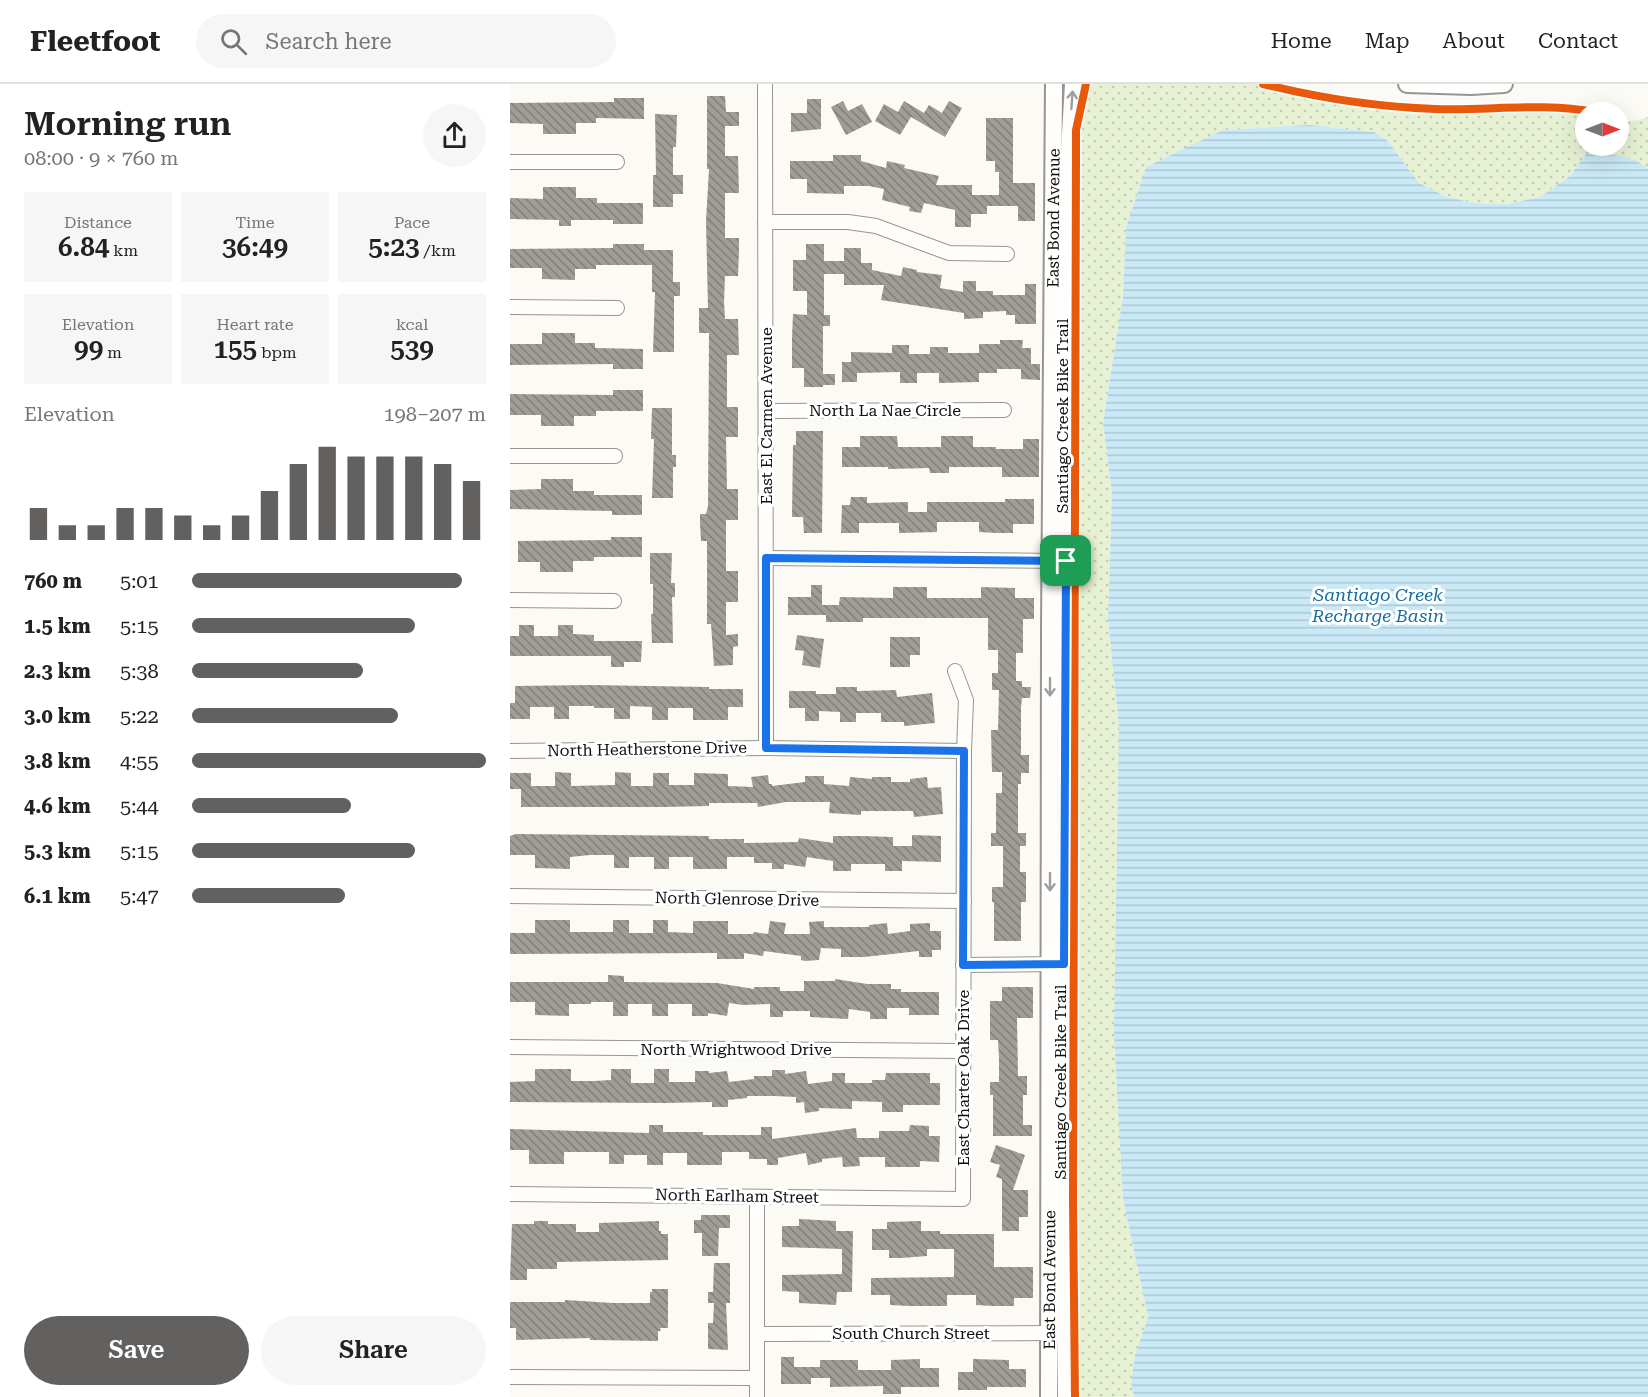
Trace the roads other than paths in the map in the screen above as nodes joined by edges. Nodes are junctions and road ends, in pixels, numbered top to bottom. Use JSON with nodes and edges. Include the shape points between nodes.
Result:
{"nodes":[{"id":1,"x":765,"y":84,"type":"edge"},
{"id":2,"x":1054,"y":84,"type":"edge"},
{"id":3,"x":1073,"y":84,"type":"edge"},
{"id":4,"x":1407,"y":84,"type":"edge"},
{"id":5,"x":1504,"y":84,"type":"edge"},
{"id":6,"x":510,"y":162,"type":"edge"},
{"id":7,"x":617,"y":162,"type":"dead end"},
{"id":8,"x":765,"y":222,"type":"junction"},
{"id":9,"x":1007,"y":254,"type":"dead end"},
{"id":10,"x":510,"y":306,"type":"edge"},
{"id":11,"x":617,"y":308,"type":"dead end"},
{"id":12,"x":1004,"y":410,"type":"dead end"},
{"id":13,"x":766,"y":411,"type":"junction"},
{"id":14,"x":510,"y":456,"type":"edge"},
{"id":15,"x":615,"y":456,"type":"dead end"},
{"id":16,"x":766,"y":558,"type":"junction"},
{"id":17,"x":1058,"y":561,"type":"junction"},
{"id":18,"x":510,"y":600,"type":"edge"},
{"id":19,"x":614,"y":601,"type":"dead end"},
{"id":20,"x":955,"y":671,"type":"dead end"},
{"id":21,"x":766,"y":748,"type":"junction"},
{"id":22,"x":510,"y":751,"type":"edge"},
{"id":23,"x":964,"y":751,"type":"junction"},
{"id":24,"x":510,"y":896,"type":"edge"},
{"id":25,"x":964,"y":901,"type":"junction"},
{"id":26,"x":1057,"y":964,"type":"junction"},
{"id":27,"x":963,"y":965,"type":"junction"},
{"id":28,"x":510,"y":1047,"type":"edge"},
{"id":29,"x":963,"y":1051,"type":"junction"},
{"id":30,"x":510,"y":1194,"type":"edge"},
{"id":31,"x":757,"y":1197,"type":"junction"},
{"id":32,"x":963,"y":1199,"type":"joint"},
{"id":33,"x":1057,"y":1333,"type":"junction"},
{"id":34,"x":757,"y":1334,"type":"junction"},
{"id":35,"x":510,"y":1377,"type":"edge"},
{"id":36,"x":757,"y":1378,"type":"junction"},
{"id":37,"x":757,"y":1397,"type":"edge"},
{"id":38,"x":1049,"y":1397,"type":"edge"},
{"id":39,"x":1066,"y":1397,"type":"edge"}],
"edges":[{"from":1,"to":8,"type":"street","name":"East El Carmen Avenue"},
{"from":2,"to":17,"type":"street","name":"East Bond Avenue"},
{"from":17,"to":3,"type":"street","name":"East Bond Avenue","one_way":true,"via":[[1066,186]]},
{"from":4,"to":5,"type":"street"},
{"from":6,"to":7,"type":"street"},
{"from":8,"to":9,"type":"street","via":[[848,222],[876,226],[949,253]]},
{"from":8,"to":13,"type":"street","name":"East El Carmen Avenue"},
{"from":10,"to":11,"type":"street"},
{"from":12,"to":13,"type":"street","name":"North La Nae Circle"},
{"from":13,"to":16,"type":"street","name":"East El Carmen Avenue"},
{"from":14,"to":15,"type":"street"},
{"from":16,"to":17,"type":"street"},
{"from":16,"to":21,"type":"street","name":"East El Carmen Avenue"},
{"from":17,"to":26,"type":"street","name":"East Bond Avenue"},
{"from":18,"to":19,"type":"street"},
{"from":20,"to":23,"type":"street","name":"East Charter Oak Drive","via":[[966,700]]},
{"from":21,"to":22,"type":"street","name":"North Heatherstone Drive"},
{"from":21,"to":23,"type":"street","name":"North Heatherstone Drive"},
{"from":23,"to":25,"type":"street","name":"East Charter Oak Drive"},
{"from":24,"to":25,"type":"street","name":"North Glenrose Drive"},
{"from":25,"to":27,"type":"street","name":"East Charter Oak Drive"},
{"from":26,"to":27,"type":"street"},
{"from":26,"to":33,"type":"street","name":"East Bond Avenue"},
{"from":27,"to":29,"type":"street","name":"East Charter Oak Drive"},
{"from":28,"to":29,"type":"street","name":"North Wrightwood Drive"},
{"from":29,"to":32,"type":"street","name":"East Charter Oak Drive"},
{"from":30,"to":31,"type":"street","name":"North Earlham Street"},
{"from":31,"to":32,"type":"street","name":"North Earlham Street"},
{"from":31,"to":34,"type":"street"},
{"from":33,"to":34,"type":"street","name":"South Church Street"},
{"from":33,"to":38,"type":"street","name":"East Bond Avenue"},
{"from":33,"to":39,"type":"street","name":"East Bond Avenue"},
{"from":34,"to":36,"type":"street"},
{"from":35,"to":36,"type":"street"},
{"from":36,"to":37,"type":"street"}]}
